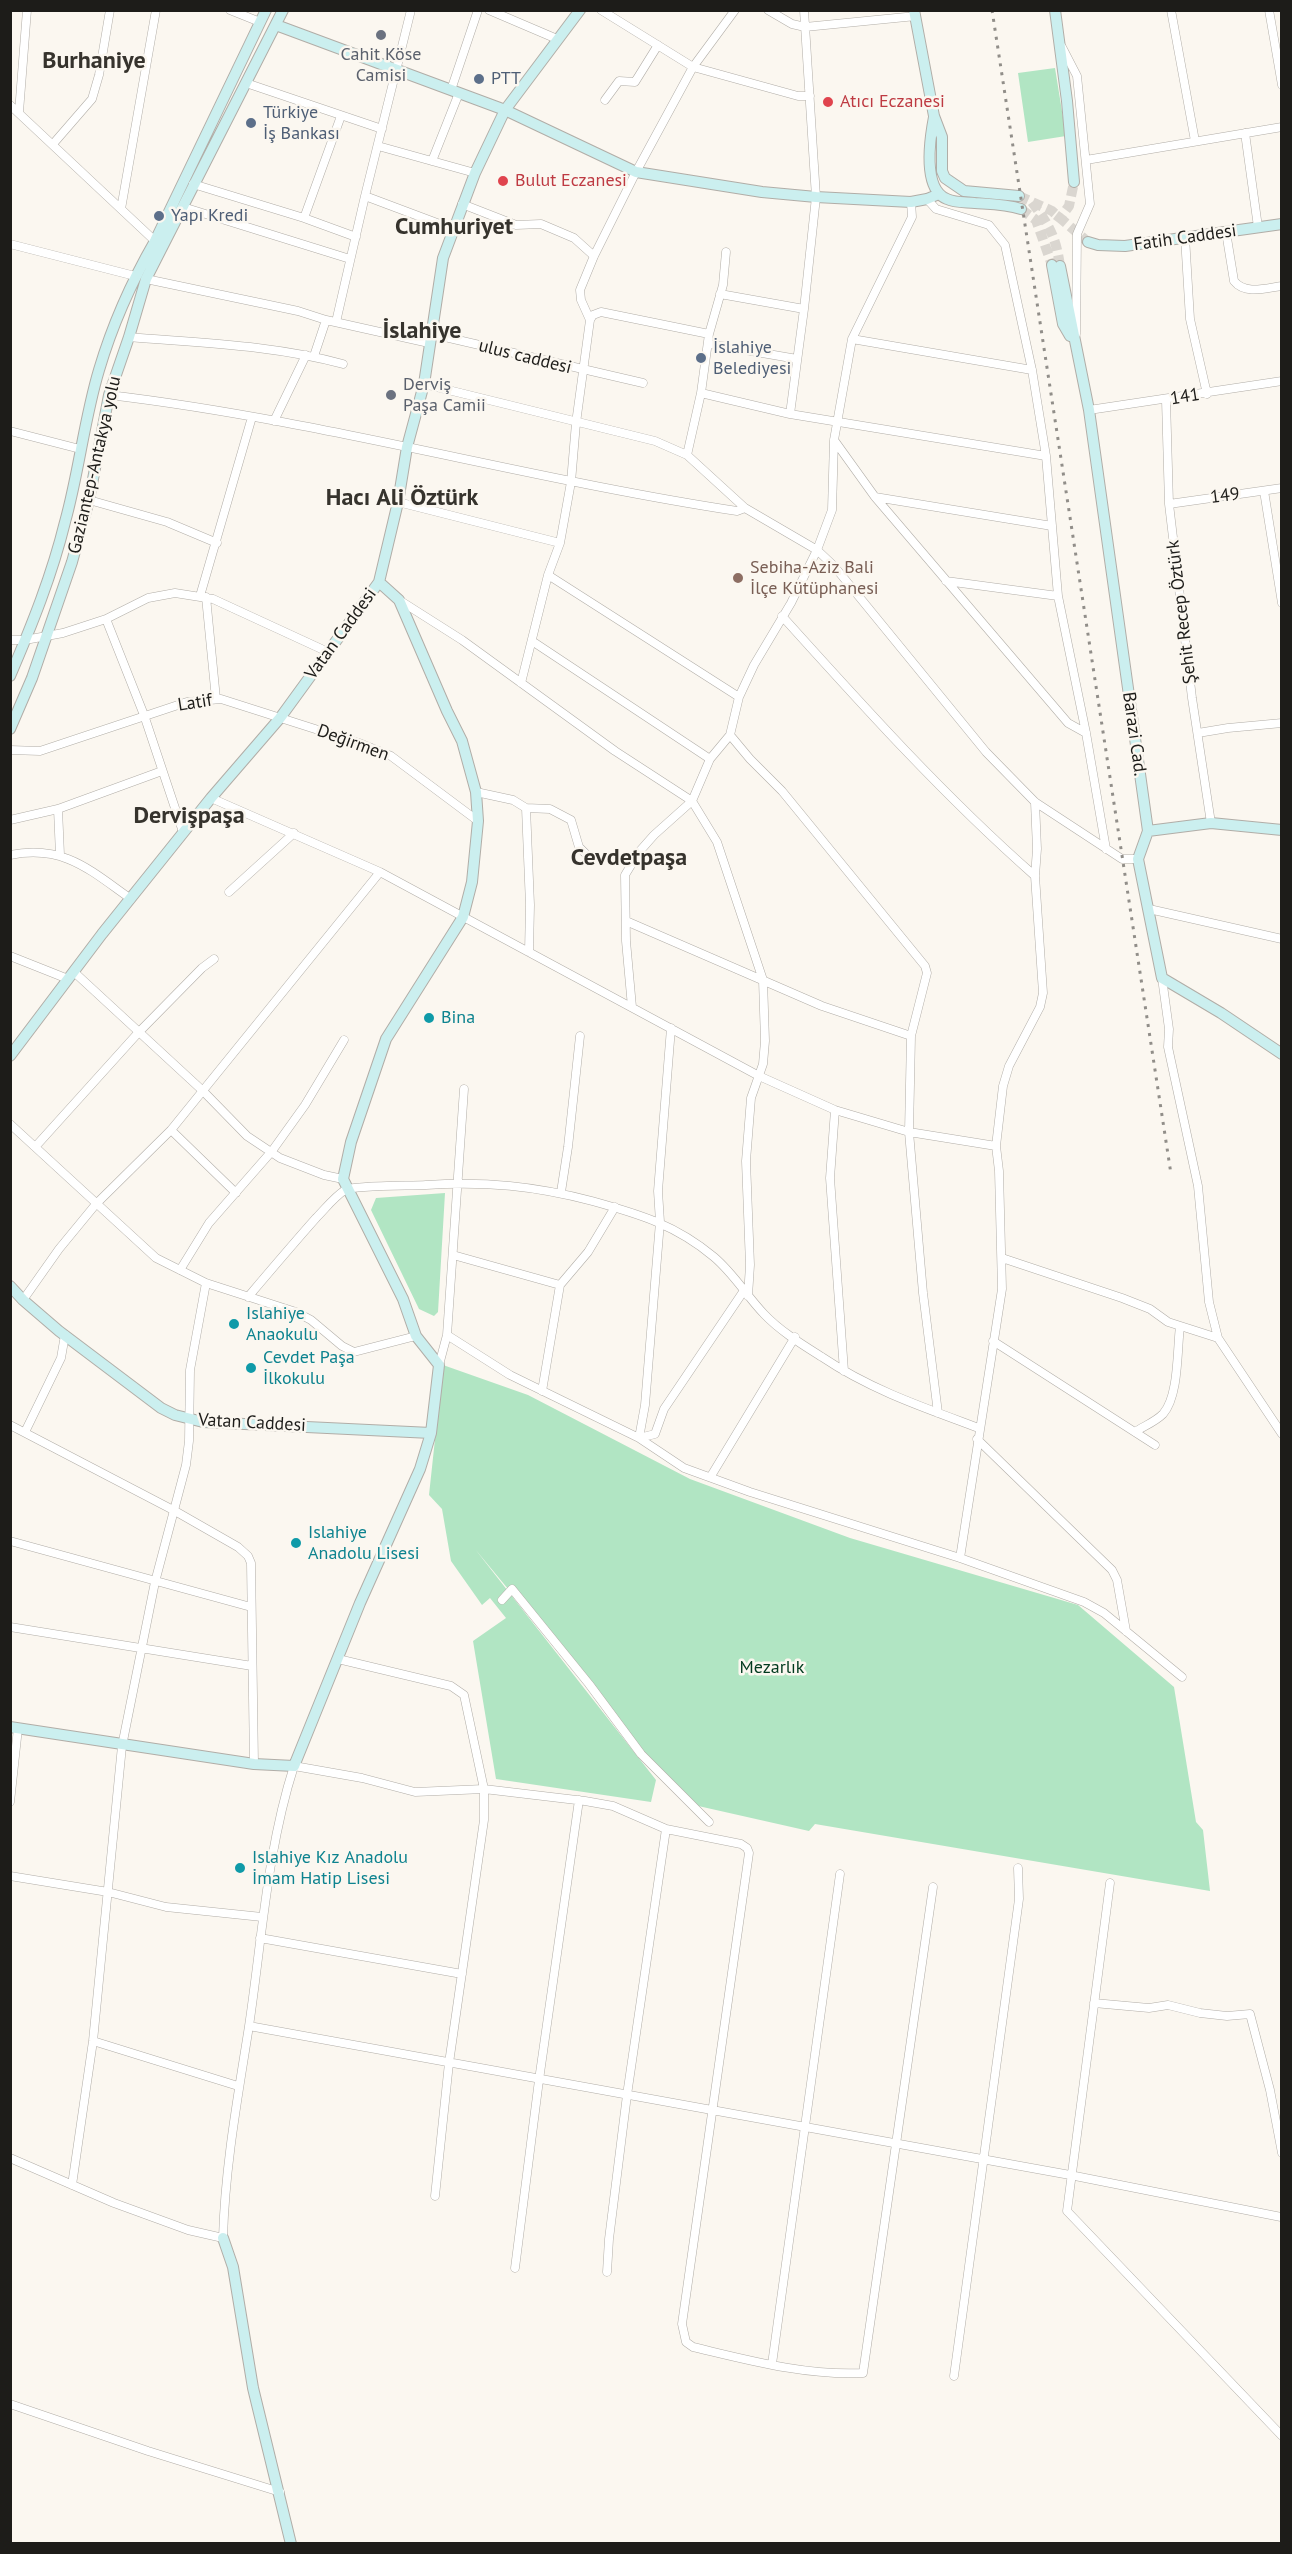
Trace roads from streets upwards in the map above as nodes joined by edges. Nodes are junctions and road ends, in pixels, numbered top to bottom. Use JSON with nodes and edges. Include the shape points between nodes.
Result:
{"nodes":[{"id":1,"x":27,"y":10,"type":"edge"},
{"id":2,"x":110,"y":10,"type":"edge"},
{"id":3,"x":156,"y":10,"type":"edge"},
{"id":4,"x":230,"y":10,"type":"edge"},
{"id":5,"x":266,"y":10,"type":"edge"},
{"id":6,"x":283,"y":10,"type":"edge"},
{"id":7,"x":411,"y":10,"type":"edge"},
{"id":8,"x":478,"y":10,"type":"edge"},
{"id":9,"x":489,"y":10,"type":"edge"},
{"id":10,"x":580,"y":10,"type":"edge"},
{"id":11,"x":601,"y":10,"type":"edge"},
{"id":12,"x":735,"y":10,"type":"edge"},
{"id":13,"x":768,"y":10,"type":"edge"},
{"id":14,"x":804,"y":10,"type":"edge"},
{"id":15,"x":1054,"y":10,"type":"edge"},
{"id":16,"x":1172,"y":10,"type":"edge"},
{"id":17,"x":1269,"y":10,"type":"edge"},
{"id":18,"x":915,"y":13,"type":"edge"},
{"id":19,"x":260,"y":22,"type":"junction"},
{"id":20,"x":276,"y":25,"type":"junction"},
{"id":21,"x":805,"y":27,"type":"junction"},
{"id":22,"x":557,"y":39,"type":"junction"},
{"id":23,"x":1059,"y":44,"type":"junction"},
{"id":24,"x":658,"y":45,"type":"junction"},
{"id":25,"x":693,"y":67,"type":"junction"},
{"id":26,"x":397,"y":70,"type":"junction"},
{"id":27,"x":246,"y":83,"type":"junction"},
{"id":28,"x":1281,"y":85,"type":"edge"},
{"id":29,"x":455,"y":91,"type":"junction"},
{"id":30,"x":810,"y":96,"type":"junction"},
{"id":31,"x":605,"y":100,"type":"dead end"},
{"id":32,"x":10,"y":105,"type":"edge"},
{"id":33,"x":505,"y":110,"type":"junction"},
{"id":34,"x":19,"y":112,"type":"junction"},
{"id":35,"x":341,"y":116,"type":"junction"},
{"id":36,"x":934,"y":116,"type":"junction"},
{"id":37,"x":1281,"y":127,"type":"edge"},
{"id":38,"x":382,"y":129,"type":"junction"},
{"id":39,"x":1245,"y":133,"type":"junction"},
{"id":40,"x":1195,"y":141,"type":"junction"},
{"id":41,"x":53,"y":144,"type":"junction"},
{"id":42,"x":378,"y":146,"type":"junction"},
{"id":43,"x":1086,"y":160,"type":"junction"},
{"id":44,"x":432,"y":161,"type":"junction"},
{"id":45,"x":636,"y":172,"type":"junction"},
{"id":46,"x":475,"y":173,"type":"junction"},
{"id":47,"x":1074,"y":182,"type":"tunnel mouth"},
{"id":48,"x":193,"y":184,"type":"junction"},
{"id":49,"x":939,"y":194,"type":"junction"},
{"id":50,"x":365,"y":196,"type":"junction"},
{"id":51,"x":1019,"y":196,"type":"tunnel mouth"},
{"id":52,"x":816,"y":197,"type":"junction"},
{"id":53,"x":927,"y":199,"type":"junction"},
{"id":54,"x":911,"y":202,"type":"junction"},
{"id":55,"x":462,"y":204,"type":"junction"},
{"id":56,"x":183,"y":207,"type":"junction"},
{"id":57,"x":121,"y":209,"type":"junction"},
{"id":58,"x":1021,"y":209,"type":"tunnel mouth"},
{"id":59,"x":304,"y":219,"type":"junction"},
{"id":60,"x":1281,"y":224,"type":"edge"},
{"id":61,"x":1258,"y":227,"type":"junction"},
{"id":62,"x":453,"y":230,"type":"junction"},
{"id":63,"x":1226,"y":232,"type":"junction"},
{"id":64,"x":356,"y":237,"type":"junction"},
{"id":65,"x":1185,"y":237,"type":"junction"},
{"id":66,"x":155,"y":241,"type":"junction"},
{"id":67,"x":1088,"y":242,"type":"tunnel mouth"},
{"id":68,"x":10,"y":244,"type":"edge"},
{"id":69,"x":726,"y":252,"type":"dead end"},
{"id":70,"x":594,"y":256,"type":"junction"},
{"id":71,"x":350,"y":259,"type":"junction"},
{"id":72,"x":1056,"y":266,"type":"tunnel mouth"},
{"id":73,"x":141,"y":278,"type":"junction"},
{"id":74,"x":1281,"y":286,"type":"edge"},
{"id":75,"x":720,"y":294,"type":"junction"},
{"id":76,"x":804,"y":309,"type":"junction"},
{"id":77,"x":326,"y":320,"type":"junction"},
{"id":78,"x":590,"y":320,"type":"junction"},
{"id":79,"x":336,"y":322,"type":"junction"},
{"id":80,"x":710,"y":334,"type":"junction"},
{"id":81,"x":129,"y":338,"type":"junction"},
{"id":82,"x":431,"y":338,"type":"junction"},
{"id":83,"x":852,"y":339,"type":"junction"},
{"id":84,"x":710,"y":344,"type":"junction"},
{"id":85,"x":1075,"y":347,"type":"junction"},
{"id":86,"x":310,"y":356,"type":"junction"},
{"id":87,"x":797,"y":359,"type":"junction"},
{"id":88,"x":343,"y":363,"type":"dead end"},
{"id":89,"x":1032,"y":370,"type":"junction"},
{"id":90,"x":583,"y":371,"type":"junction"},
{"id":91,"x":1281,"y":381,"type":"edge"},
{"id":92,"x":643,"y":383,"type":"dead end"},
{"id":93,"x":424,"y":384,"type":"junction"},
{"id":94,"x":701,"y":393,"type":"junction"},
{"id":95,"x":1207,"y":394,"type":"junction"},
{"id":96,"x":109,"y":395,"type":"junction"},
{"id":97,"x":1166,"y":400,"type":"junction"},
{"id":98,"x":1089,"y":411,"type":"junction"},
{"id":99,"x":790,"y":414,"type":"junction"},
{"id":100,"x":252,"y":417,"type":"junction"},
{"id":101,"x":838,"y":421,"type":"junction"},
{"id":102,"x":274,"y":422,"type":"junction"},
{"id":103,"x":576,"y":423,"type":"junction"},
{"id":104,"x":10,"y":431,"type":"edge"},
{"id":105,"x":834,"y":440,"type":"junction"},
{"id":106,"x":407,"y":447,"type":"junction"},
{"id":107,"x":80,"y":449,"type":"junction"},
{"id":108,"x":687,"y":455,"type":"junction"},
{"id":109,"x":1046,"y":456,"type":"junction"},
{"id":110,"x":571,"y":482,"type":"junction"},
{"id":111,"x":1281,"y":488,"type":"edge"},
{"id":112,"x":1264,"y":491,"type":"junction"},
{"id":113,"x":875,"y":497,"type":"junction"},
{"id":114,"x":89,"y":500,"type":"junction"},
{"id":115,"x":398,"y":502,"type":"junction"},
{"id":116,"x":1169,"y":504,"type":"junction"},
{"id":117,"x":745,"y":508,"type":"junction"},
{"id":118,"x":1052,"y":526,"type":"junction"},
{"id":119,"x":217,"y":543,"type":"junction"},
{"id":120,"x":560,"y":543,"type":"junction"},
{"id":121,"x":817,"y":550,"type":"junction"},
{"id":122,"x":548,"y":575,"type":"junction"},
{"id":123,"x":946,"y":581,"type":"junction"},
{"id":124,"x":379,"y":582,"type":"junction"},
{"id":125,"x":203,"y":596,"type":"junction"},
{"id":126,"x":1058,"y":596,"type":"junction"},
{"id":127,"x":399,"y":600,"type":"junction"},
{"id":128,"x":1281,"y":603,"type":"edge"},
{"id":129,"x":782,"y":616,"type":"junction"},
{"id":130,"x":106,"y":619,"type":"junction"},
{"id":131,"x":47,"y":636,"type":"junction"},
{"id":132,"x":10,"y":640,"type":"edge"},
{"id":133,"x":25,"y":640,"type":"junction"},
{"id":134,"x":532,"y":641,"type":"junction"},
{"id":135,"x":328,"y":652,"type":"junction"},
{"id":136,"x":10,"y":676,"type":"edge"},
{"id":137,"x":521,"y":683,"type":"junction"},
{"id":138,"x":739,"y":697,"type":"junction"},
{"id":139,"x":216,"y":699,"type":"junction"},
{"id":140,"x":144,"y":715,"type":"junction"},
{"id":141,"x":280,"y":718,"type":"junction"},
{"id":142,"x":1281,"y":723,"type":"edge"},
{"id":143,"x":10,"y":729,"type":"edge"},
{"id":144,"x":1086,"y":733,"type":"junction"},
{"id":145,"x":1197,"y":733,"type":"junction"},
{"id":146,"x":730,"y":735,"type":"junction"},
{"id":147,"x":10,"y":750,"type":"edge"},
{"id":148,"x":710,"y":759,"type":"junction"},
{"id":149,"x":162,"y":771,"type":"junction"},
{"id":150,"x":476,"y":792,"type":"junction"},
{"id":151,"x":211,"y":798,"type":"junction"},
{"id":152,"x":692,"y":801,"type":"junction"},
{"id":153,"x":1035,"y":802,"type":"junction"},
{"id":154,"x":526,"y":808,"type":"junction"},
{"id":155,"x":58,"y":809,"type":"junction"},
{"id":156,"x":10,"y":820,"type":"edge"},
{"id":157,"x":478,"y":821,"type":"junction"},
{"id":158,"x":1211,"y":823,"type":"junction"},
{"id":159,"x":1281,"y":830,"type":"edge"},
{"id":160,"x":1148,"y":831,"type":"junction"},
{"id":161,"x":183,"y":832,"type":"junction"},
{"id":162,"x":294,"y":833,"type":"junction"},
{"id":163,"x":1106,"y":849,"type":"junction"},
{"id":164,"x":586,"y":854,"type":"dead end"},
{"id":165,"x":10,"y":855,"type":"edge"},
{"id":166,"x":60,"y":855,"type":"junction"},
{"id":167,"x":1138,"y":859,"type":"junction"},
{"id":168,"x":380,"y":872,"type":"junction"},
{"id":169,"x":1035,"y":876,"type":"junction"},
{"id":170,"x":230,"y":892,"type":"dead end"},
{"id":171,"x":131,"y":899,"type":"junction"},
{"id":172,"x":1149,"y":909,"type":"junction"},
{"id":173,"x":463,"y":917,"type":"junction"},
{"id":174,"x":626,"y":921,"type":"junction"},
{"id":175,"x":1281,"y":939,"type":"edge"},
{"id":176,"x":529,"y":952,"type":"junction"},
{"id":177,"x":10,"y":956,"type":"edge"},
{"id":178,"x":214,"y":959,"type":"dead end"},
{"id":179,"x":71,"y":976,"type":"junction"},
{"id":180,"x":1162,"y":978,"type":"junction"},
{"id":181,"x":763,"y":980,"type":"junction"},
{"id":182,"x":632,"y":1007,"type":"junction"},
{"id":183,"x":671,"y":1028,"type":"junction"},
{"id":184,"x":138,"y":1033,"type":"junction"},
{"id":185,"x":580,"y":1036,"type":"dead end"},
{"id":186,"x":911,"y":1036,"type":"junction"},
{"id":187,"x":344,"y":1040,"type":"dead end"},
{"id":188,"x":1281,"y":1054,"type":"edge"},
{"id":189,"x":10,"y":1056,"type":"edge"},
{"id":190,"x":759,"y":1076,"type":"junction"},
{"id":191,"x":464,"y":1089,"type":"dead end"},
{"id":192,"x":203,"y":1091,"type":"junction"},
{"id":193,"x":835,"y":1110,"type":"junction"},
{"id":194,"x":10,"y":1124,"type":"edge"},
{"id":195,"x":171,"y":1130,"type":"junction"},
{"id":196,"x":909,"y":1132,"type":"junction"},
{"id":197,"x":36,"y":1146,"type":"junction"},
{"id":198,"x":996,"y":1146,"type":"junction"},
{"id":199,"x":272,"y":1151,"type":"junction"},
{"id":200,"x":346,"y":1183,"type":"junction"},
{"id":201,"x":458,"y":1183,"type":"junction"},
{"id":202,"x":561,"y":1192,"type":"junction"},
{"id":203,"x":236,"y":1193,"type":"junction"},
{"id":204,"x":96,"y":1204,"type":"junction"},
{"id":205,"x":615,"y":1207,"type":"junction"},
{"id":206,"x":660,"y":1222,"type":"junction"},
{"id":207,"x":453,"y":1255,"type":"junction"},
{"id":208,"x":1002,"y":1258,"type":"junction"},
{"id":209,"x":180,"y":1270,"type":"junction"},
{"id":210,"x":206,"y":1283,"type":"junction"},
{"id":211,"x":560,"y":1285,"type":"junction"},
{"id":212,"x":10,"y":1286,"type":"edge"},
{"id":213,"x":746,"y":1293,"type":"junction"},
{"id":214,"x":248,"y":1297,"type":"junction"},
{"id":215,"x":23,"y":1300,"type":"junction"},
{"id":216,"x":1180,"y":1326,"type":"junction"},
{"id":217,"x":65,"y":1335,"type":"junction"},
{"id":218,"x":447,"y":1335,"type":"junction"},
{"id":219,"x":416,"y":1336,"type":"junction"},
{"id":220,"x":795,"y":1337,"type":"junction"},
{"id":221,"x":1218,"y":1338,"type":"junction"},
{"id":222,"x":993,"y":1341,"type":"junction"},
{"id":223,"x":439,"y":1365,"type":"junction"},
{"id":224,"x":843,"y":1371,"type":"junction"},
{"id":225,"x":542,"y":1391,"type":"junction"},
{"id":226,"x":938,"y":1413,"type":"junction"},
{"id":227,"x":188,"y":1419,"type":"junction"},
{"id":228,"x":10,"y":1425,"type":"edge"},
{"id":229,"x":979,"y":1428,"type":"junction"},
{"id":230,"x":25,"y":1432,"type":"junction"},
{"id":231,"x":1134,"y":1432,"type":"junction"},
{"id":232,"x":431,"y":1433,"type":"junction"},
{"id":233,"x":1281,"y":1434,"type":"edge"},
{"id":234,"x":639,"y":1438,"type":"junction"},
{"id":235,"x":977,"y":1439,"type":"junction"},
{"id":236,"x":1155,"y":1444,"type":"dead end"},
{"id":237,"x":711,"y":1476,"type":"junction"},
{"id":238,"x":175,"y":1511,"type":"junction"},
{"id":239,"x":10,"y":1541,"type":"edge"},
{"id":240,"x":960,"y":1558,"type":"junction"},
{"id":241,"x":155,"y":1582,"type":"junction"},
{"id":242,"x":502,"y":1599,"type":"dead end"},
{"id":243,"x":251,"y":1606,"type":"junction"},
{"id":244,"x":10,"y":1626,"type":"edge"},
{"id":245,"x":1126,"y":1631,"type":"junction"},
{"id":246,"x":143,"y":1647,"type":"junction"},
{"id":247,"x":338,"y":1659,"type":"junction"},
{"id":248,"x":252,"y":1666,"type":"junction"},
{"id":249,"x":1182,"y":1677,"type":"dead end"},
{"id":250,"x":14,"y":1728,"type":"edge"},
{"id":251,"x":122,"y":1746,"type":"junction"},
{"id":252,"x":254,"y":1764,"type":"junction"},
{"id":253,"x":294,"y":1766,"type":"junction"},
{"id":254,"x":484,"y":1789,"type":"junction"},
{"id":255,"x":579,"y":1800,"type":"junction"},
{"id":256,"x":10,"y":1802,"type":"edge"},
{"id":257,"x":709,"y":1822,"type":"dead end"},
{"id":258,"x":666,"y":1829,"type":"junction"},
{"id":259,"x":1018,"y":1868,"type":"dead end"},
{"id":260,"x":840,"y":1874,"type":"dead end"},
{"id":261,"x":10,"y":1876,"type":"edge"},
{"id":262,"x":1110,"y":1883,"type":"dead end"},
{"id":263,"x":933,"y":1887,"type":"dead end"},
{"id":264,"x":108,"y":1892,"type":"junction"},
{"id":265,"x":262,"y":1917,"type":"junction"},
{"id":266,"x":260,"y":1938,"type":"junction"},
{"id":267,"x":462,"y":1974,"type":"junction"},
{"id":268,"x":1094,"y":2003,"type":"junction"},
{"id":269,"x":249,"y":2026,"type":"junction"},
{"id":270,"x":93,"y":2041,"type":"junction"},
{"id":271,"x":449,"y":2063,"type":"junction"},
{"id":272,"x":539,"y":2080,"type":"junction"},
{"id":273,"x":238,"y":2086,"type":"junction"},
{"id":274,"x":627,"y":2096,"type":"junction"},
{"id":275,"x":713,"y":2111,"type":"junction"},
{"id":276,"x":804,"y":2127,"type":"junction"},
{"id":277,"x":896,"y":2144,"type":"junction"},
{"id":278,"x":1281,"y":2153,"type":"edge"},
{"id":279,"x":10,"y":2158,"type":"edge"},
{"id":280,"x":982,"y":2159,"type":"junction"},
{"id":281,"x":1070,"y":2175,"type":"junction"},
{"id":282,"x":72,"y":2185,"type":"junction"},
{"id":283,"x":435,"y":2196,"type":"dead end"},
{"id":284,"x":1281,"y":2217,"type":"edge"},
{"id":285,"x":223,"y":2238,"type":"junction"},
{"id":286,"x":515,"y":2268,"type":"dead end"},
{"id":287,"x":607,"y":2272,"type":"dead end"},
{"id":288,"x":772,"y":2364,"type":"junction"},
{"id":289,"x":954,"y":2376,"type":"dead end"},
{"id":290,"x":10,"y":2403,"type":"edge"},
{"id":291,"x":1281,"y":2436,"type":"edge"},
{"id":292,"x":280,"y":2492,"type":"junction"},
{"id":293,"x":291,"y":2544,"type":"edge"}],
"edges":[{"from":1,"to":34,"type":"street"},
{"from":2,"to":41,"type":"street","via":[[92,99]]},
{"from":3,"to":57,"type":"street"},
{"from":4,"to":19,"type":"street"},
{"from":5,"to":19,"type":"street","name":"Gaziantep-Antakya yolu"},
{"from":6,"to":20,"type":"street","name":"Gaziantep-Antakya yolu"},
{"from":7,"to":26,"type":"street"},
{"from":8,"to":29,"type":"street"},
{"from":9,"to":22,"type":"street"},
{"from":10,"to":22,"type":"street","name":"Vatan Caddesi"},
{"from":11,"to":24,"type":"street"},
{"from":12,"to":25,"type":"street"},
{"from":13,"to":21,"type":"street"},
{"from":14,"to":21,"type":"street"},
{"from":15,"to":23,"type":"street"},
{"from":16,"to":40,"type":"street"},
{"from":17,"to":28,"type":"street"},
{"from":18,"to":21,"type":"street"},
{"from":18,"to":36,"type":"street"},
{"from":19,"to":66,"type":"street","name":"Gaziantep-Antakya yolu"},
{"from":20,"to":26,"type":"street"},
{"from":20,"to":27,"type":"street","name":"Gaziantep-Antakya yolu"},
{"from":21,"to":30,"type":"street"},
{"from":22,"to":33,"type":"street","name":"Vatan Caddesi"},
{"from":23,"to":43,"type":"street","via":[[1077,76]]},
{"from":23,"to":47,"type":"street"},
{"from":24,"to":25,"type":"street"},
{"from":24,"to":31,"type":"street","via":[[635,82],[619,81]]},
{"from":25,"to":30,"type":"street"},
{"from":25,"to":45,"type":"street"},
{"from":26,"to":29,"type":"street"},
{"from":26,"to":38,"type":"street"},
{"from":27,"to":35,"type":"street"},
{"from":27,"to":48,"type":"street","name":"Gaziantep-Antakya yolu"},
{"from":29,"to":33,"type":"street"},
{"from":29,"to":44,"type":"street"},
{"from":30,"to":52,"type":"street"},
{"from":32,"to":34,"type":"street"},
{"from":33,"to":45,"type":"street"},
{"from":33,"to":46,"type":"street","name":"Vatan Caddesi"},
{"from":34,"to":41,"type":"street"},
{"from":35,"to":38,"type":"street"},
{"from":35,"to":59,"type":"street"},
{"from":36,"to":49,"type":"street","via":[[931,174]]},
{"from":36,"to":51,"type":"street","via":[[942,137],[942,171],[951,184],[964,191]]},
{"from":37,"to":39,"type":"street"},
{"from":38,"to":42,"type":"street"},
{"from":39,"to":40,"type":"street"},
{"from":39,"to":61,"type":"street"},
{"from":40,"to":43,"type":"street"},
{"from":41,"to":57,"type":"street"},
{"from":42,"to":44,"type":"street"},
{"from":42,"to":50,"type":"street"},
{"from":43,"to":85,"type":"street","via":[[1090,204],[1077,234]]},
{"from":44,"to":46,"type":"street"},
{"from":45,"to":52,"type":"street"},
{"from":45,"to":70,"type":"street"},
{"from":46,"to":55,"type":"street","name":"Vatan Caddesi"},
{"from":48,"to":56,"type":"street","name":"Gaziantep-Antakya yolu"},
{"from":48,"to":59,"type":"street"},
{"from":49,"to":53,"type":"street"},
{"from":49,"to":58,"type":"street","via":[[954,201]]},
{"from":50,"to":62,"type":"street"},
{"from":50,"to":64,"type":"street"},
{"from":52,"to":54,"type":"street"},
{"from":52,"to":76,"type":"street"},
{"from":53,"to":54,"type":"street"},
{"from":53,"to":89,"type":"street","via":[[936,209],[989,225],[1005,244]]},
{"from":54,"to":83,"type":"street","via":[[912,217]]},
{"from":55,"to":62,"type":"street","name":"Vatan Caddesi"},
{"from":55,"to":70,"type":"street","via":[[516,225],[541,224],[574,238]]},
{"from":56,"to":71,"type":"street"},
{"from":56,"to":73,"type":"street","name":"Gaziantep-Antakya yolu"},
{"from":57,"to":66,"type":"street"},
{"from":59,"to":64,"type":"street"},
{"from":60,"to":61,"type":"street","name":"Fatih Caddesi"},
{"from":61,"to":63,"type":"street","name":"Fatih Caddesi"},
{"from":62,"to":82,"type":"street","name":"Vatan Caddesi","via":[[443,258]]},
{"from":63,"to":65,"type":"street","name":"Fatih Caddesi"},
{"from":63,"to":74,"type":"street","via":[[1238,286],[1246,290]]},
{"from":64,"to":71,"type":"street"},
{"from":65,"to":67,"type":"street","name":"Fatih Caddesi","via":[[1125,246]]},
{"from":65,"to":95,"type":"street","via":[[1190,319]]},
{"from":66,"to":73,"type":"street","name":"Gaziantep-Antakya yolu"},
{"from":68,"to":73,"type":"street","name":"ulus caddesi"},
{"from":69,"to":75,"type":"street"},
{"from":70,"to":78,"type":"street","via":[[580,290]]},
{"from":71,"to":79,"type":"street"},
{"from":72,"to":85,"type":"street","name":"Barazi Cad.","via":[[1063,324]]},
{"from":73,"to":77,"type":"street","name":"ulus caddesi"},
{"from":73,"to":81,"type":"street","name":"Gaziantep-Antakya yolu"},
{"from":73,"to":107,"type":"street","name":"Gaziantep-Antakya yolu","via":[[99,369]]},
{"from":75,"to":76,"type":"street"},
{"from":75,"to":80,"type":"street"},
{"from":76,"to":87,"type":"street"},
{"from":77,"to":79,"type":"street","name":"ulus caddesi"},
{"from":77,"to":86,"type":"street"},
{"from":78,"to":80,"type":"street","via":[[601,312]]},
{"from":78,"to":90,"type":"street"},
{"from":79,"to":82,"type":"street","name":"ulus caddesi"},
{"from":80,"to":84,"type":"street"},
{"from":81,"to":86,"type":"street"},
{"from":81,"to":96,"type":"street","name":"Gaziantep-Antakya yolu"},
{"from":82,"to":90,"type":"street","name":"ulus caddesi"},
{"from":82,"to":93,"type":"street","name":"Vatan Caddesi"},
{"from":83,"to":89,"type":"street"},
{"from":83,"to":101,"type":"street"},
{"from":84,"to":87,"type":"street"},
{"from":84,"to":94,"type":"street"},
{"from":85,"to":98,"type":"street","name":"Barazi Cad."},
{"from":86,"to":88,"type":"street"},
{"from":86,"to":102,"type":"street"},
{"from":87,"to":99,"type":"street"},
{"from":89,"to":109,"type":"street"},
{"from":90,"to":92,"type":"street","name":"ulus caddesi"},
{"from":90,"to":103,"type":"street"},
{"from":91,"to":95,"type":"street","name":"141"},
{"from":93,"to":103,"type":"street"},
{"from":93,"to":106,"type":"street","name":"Vatan Caddesi"},
{"from":94,"to":99,"type":"street"},
{"from":94,"to":108,"type":"street"},
{"from":95,"to":97,"type":"street","name":"141"},
{"from":96,"to":100,"type":"street"},
{"from":96,"to":114,"type":"street","name":"Gaziantep-Antakya yolu"},
{"from":97,"to":98,"type":"street","name":"141"},
{"from":97,"to":116,"type":"street","name":"Şehit Recep Öztürk"},
{"from":98,"to":160,"type":"street","name":"Barazi Cad."},
{"from":99,"to":101,"type":"street"},
{"from":100,"to":102,"type":"street"},
{"from":100,"to":119,"type":"street"},
{"from":101,"to":105,"type":"street"},
{"from":101,"to":109,"type":"street"},
{"from":102,"to":106,"type":"street"},
{"from":103,"to":108,"type":"street","via":[[654,441]]},
{"from":103,"to":110,"type":"street"},
{"from":104,"to":107,"type":"street"},
{"from":105,"to":113,"type":"street"},
{"from":105,"to":121,"type":"street","via":[[832,510]]},
{"from":106,"to":110,"type":"street"},
{"from":106,"to":115,"type":"street","name":"Vatan Caddesi"},
{"from":107,"to":133,"type":"street","name":"Gaziantep-Antakya yolu","via":[[54,561]]},
{"from":108,"to":117,"type":"street"},
{"from":109,"to":118,"type":"street"},
{"from":110,"to":117,"type":"street","via":[[731,510]]},
{"from":110,"to":120,"type":"street"},
{"from":111,"to":112,"type":"street","name":"149"},
{"from":112,"to":116,"type":"street","name":"149"},
{"from":112,"to":128,"type":"street"},
{"from":113,"to":118,"type":"street"},
{"from":113,"to":123,"type":"street"},
{"from":114,"to":119,"type":"street","via":[[167,522]]},
{"from":114,"to":131,"type":"street","name":"Gaziantep-Antakya yolu"},
{"from":115,"to":120,"type":"street"},
{"from":115,"to":124,"type":"street","name":"Vatan Caddesi"},
{"from":116,"to":145,"type":"street","name":"Şehit Recep Öztürk"},
{"from":117,"to":121,"type":"street"},
{"from":118,"to":126,"type":"street"},
{"from":119,"to":125,"type":"street"},
{"from":120,"to":122,"type":"street"},
{"from":121,"to":129,"type":"street"},
{"from":121,"to":153,"type":"street","via":[[986,752]]},
{"from":122,"to":134,"type":"street"},
{"from":122,"to":138,"type":"street"},
{"from":123,"to":126,"type":"street"},
{"from":123,"to":144,"type":"street","via":[[1068,723]]},
{"from":124,"to":127,"type":"street"},
{"from":124,"to":135,"type":"street","name":"Vatan Caddesi"},
{"from":125,"to":130,"type":"street","via":[[175,593],[148,598]]},
{"from":125,"to":135,"type":"street"},
{"from":125,"to":139,"type":"street"},
{"from":126,"to":144,"type":"street"},
{"from":127,"to":137,"type":"street"},
{"from":127,"to":150,"type":"street","via":[[462,741]]},
{"from":129,"to":138,"type":"street"},
{"from":129,"to":169,"type":"street","via":[[884,728]]},
{"from":130,"to":131,"type":"street"},
{"from":130,"to":140,"type":"street"},
{"from":131,"to":133,"type":"street"},
{"from":131,"to":143,"type":"street","name":"Gaziantep-Antakya yolu"},
{"from":132,"to":133,"type":"street"},
{"from":133,"to":136,"type":"street","name":"Gaziantep-Antakya yolu"},
{"from":134,"to":137,"type":"street"},
{"from":134,"to":148,"type":"street"},
{"from":135,"to":141,"type":"street","name":"Vatan Caddesi"},
{"from":137,"to":152,"type":"street"},
{"from":138,"to":146,"type":"street"},
{"from":139,"to":140,"type":"street","name":"Latif","via":[[187,702]]},
{"from":139,"to":141,"type":"street","name":"Latif"},
{"from":140,"to":147,"type":"street","name":"Latif","via":[[40,751]]},
{"from":140,"to":149,"type":"street"},
{"from":141,"to":151,"type":"street","name":"Vatan Caddesi"},
{"from":141,"to":157,"type":"street","name":"Değirmen","via":[[391,756]]},
{"from":142,"to":145,"type":"street"},
{"from":144,"to":163,"type":"street"},
{"from":145,"to":158,"type":"street","name":"Şehit Recep Öztürk"},
{"from":146,"to":148,"type":"street"},
{"from":146,"to":186,"type":"street","via":[[782,791],[925,966],[927,978]]},
{"from":148,"to":152,"type":"street"},
{"from":149,"to":155,"type":"street"},
{"from":149,"to":161,"type":"street"},
{"from":150,"to":154,"type":"street","via":[[513,800]]},
{"from":150,"to":157,"type":"street"},
{"from":151,"to":161,"type":"street","name":"Vatan Caddesi"},
{"from":151,"to":162,"type":"street"},
{"from":152,"to":174,"type":"street","via":[[654,835],[631,863],[625,875]]},
{"from":152,"to":181,"type":"street","via":[[717,842]]},
{"from":153,"to":163,"type":"street"},
{"from":153,"to":169,"type":"street"},
{"from":154,"to":164,"type":"street","via":[[550,809],[571,820],[579,847]]},
{"from":154,"to":176,"type":"street"},
{"from":155,"to":156,"type":"street"},
{"from":155,"to":166,"type":"street"},
{"from":157,"to":173,"type":"street","via":[[472,882]]},
{"from":158,"to":159,"type":"street"},
{"from":158,"to":160,"type":"street"},
{"from":160,"to":167,"type":"street","name":"Barazi Cad."},
{"from":161,"to":171,"type":"street","name":"Vatan Caddesi"},
{"from":162,"to":168,"type":"street"},
{"from":162,"to":170,"type":"street"},
{"from":163,"to":167,"type":"street","via":[[1122,858]]},
{"from":165,"to":166,"type":"street"},
{"from":166,"to":171,"type":"street","via":[[76,861]]},
{"from":167,"to":172,"type":"street"},
{"from":168,"to":173,"type":"street"},
{"from":168,"to":192,"type":"street"},
{"from":169,"to":198,"type":"street","via":[[1043,993],[1040,1007],[1005,1076]]},
{"from":171,"to":179,"type":"street","name":"Vatan Caddesi"},
{"from":172,"to":175,"type":"street"},
{"from":172,"to":180,"type":"street"},
{"from":173,"to":176,"type":"street"},
{"from":173,"to":200,"type":"street","via":[[386,1039],[351,1142]]},
{"from":174,"to":181,"type":"street"},
{"from":174,"to":182,"type":"street"},
{"from":176,"to":182,"type":"street"},
{"from":177,"to":179,"type":"street"},
{"from":178,"to":184,"type":"street"},
{"from":179,"to":184,"type":"street"},
{"from":179,"to":189,"type":"street","name":"Vatan Caddesi"},
{"from":180,"to":188,"type":"street"},
{"from":180,"to":221,"type":"street","via":[[1168,1047],[1198,1186],[1209,1302]]},
{"from":181,"to":186,"type":"street","via":[[822,1006]]},
{"from":181,"to":190,"type":"street","via":[[765,1041]]},
{"from":182,"to":183,"type":"street"},
{"from":183,"to":190,"type":"street"},
{"from":183,"to":206,"type":"street","via":[[658,1191]]},
{"from":184,"to":192,"type":"street"},
{"from":184,"to":197,"type":"street"},
{"from":185,"to":202,"type":"street"},
{"from":186,"to":196,"type":"street"},
{"from":187,"to":199,"type":"street","via":[[306,1105]]},
{"from":190,"to":193,"type":"street"},
{"from":190,"to":213,"type":"street","via":[[751,1098],[746,1161],[750,1265]]},
{"from":191,"to":201,"type":"street"},
{"from":192,"to":195,"type":"street"},
{"from":192,"to":199,"type":"street","via":[[247,1136]]},
{"from":193,"to":196,"type":"street"},
{"from":193,"to":224,"type":"street","via":[[830,1178]]},
{"from":194,"to":197,"type":"street"},
{"from":195,"to":203,"type":"street"},
{"from":195,"to":204,"type":"street"},
{"from":196,"to":198,"type":"street"},
{"from":196,"to":226,"type":"street"},
{"from":197,"to":204,"type":"street"},
{"from":198,"to":208,"type":"street"},
{"from":199,"to":200,"type":"street","via":[[302,1168]]},
{"from":199,"to":203,"type":"street"},
{"from":200,"to":201,"type":"street","via":[[393,1188]]},
{"from":200,"to":214,"type":"street"},
{"from":200,"to":219,"type":"street","via":[[403,1299]]},
{"from":201,"to":202,"type":"street"},
{"from":201,"to":207,"type":"street"},
{"from":202,"to":205,"type":"street"},
{"from":203,"to":209,"type":"street","via":[[209,1223]]},
{"from":204,"to":209,"type":"street","via":[[156,1258]]},
{"from":204,"to":215,"type":"street"},
{"from":205,"to":206,"type":"street"},
{"from":205,"to":211,"type":"street","via":[[588,1252]]},
{"from":206,"to":213,"type":"street","via":[[683,1233],[715,1257]]},
{"from":206,"to":234,"type":"street"},
{"from":207,"to":211,"type":"street"},
{"from":207,"to":218,"type":"street"},
{"from":208,"to":216,"type":"street","via":[[1122,1298]]},
{"from":208,"to":222,"type":"street","via":[[1000,1309]]},
{"from":209,"to":210,"type":"street"},
{"from":210,"to":214,"type":"street"},
{"from":210,"to":227,"type":"street","via":[[190,1370]]},
{"from":211,"to":225,"type":"street"},
{"from":212,"to":215,"type":"street","name":"Vatan Caddesi"},
{"from":213,"to":220,"type":"street","via":[[767,1317]]},
{"from":213,"to":234,"type":"street","via":[[664,1409],[655,1434]]},
{"from":214,"to":219,"type":"street","via":[[296,1312],[354,1352]]},
{"from":215,"to":217,"type":"street","name":"Vatan Caddesi"},
{"from":216,"to":221,"type":"street"},
{"from":216,"to":231,"type":"street","via":[[1170,1403],[1156,1420]]},
{"from":217,"to":227,"type":"street","name":"Vatan Caddesi","via":[[161,1408]]},
{"from":217,"to":230,"type":"street","via":[[61,1358]]},
{"from":218,"to":223,"type":"street"},
{"from":218,"to":225,"type":"street"},
{"from":219,"to":223,"type":"street"},
{"from":220,"to":224,"type":"street"},
{"from":220,"to":237,"type":"street"},
{"from":221,"to":233,"type":"street"},
{"from":222,"to":229,"type":"street"},
{"from":222,"to":231,"type":"street"},
{"from":223,"to":232,"type":"street"},
{"from":224,"to":226,"type":"street","via":[[892,1396]]},
{"from":225,"to":234,"type":"street"},
{"from":226,"to":229,"type":"street"},
{"from":227,"to":232,"type":"street","name":"Vatan Caddesi"},
{"from":227,"to":238,"type":"street","via":[[186,1465]]},
{"from":228,"to":230,"type":"street"},
{"from":229,"to":235,"type":"street"},
{"from":230,"to":238,"type":"street"},
{"from":231,"to":236,"type":"street"},
{"from":232,"to":247,"type":"street","via":[[420,1469]]},
{"from":234,"to":237,"type":"street","via":[[684,1468]]},
{"from":235,"to":240,"type":"street"},
{"from":235,"to":245,"type":"street","via":[[1112,1570]]},
{"from":237,"to":240,"type":"street"},
{"from":238,"to":241,"type":"street"},
{"from":238,"to":243,"type":"street","via":[[248,1556]]},
{"from":239,"to":241,"type":"street"},
{"from":240,"to":245,"type":"street","via":[[1084,1602]]},
{"from":241,"to":243,"type":"street"},
{"from":241,"to":246,"type":"street"},
{"from":242,"to":257,"type":"street","via":[[513,1589],[641,1754]]},
{"from":243,"to":248,"type":"street"},
{"from":244,"to":246,"type":"street"},
{"from":245,"to":249,"type":"street"},
{"from":246,"to":248,"type":"street"},
{"from":246,"to":251,"type":"street"},
{"from":247,"to":253,"type":"street"},
{"from":247,"to":254,"type":"street","via":[[461,1691]]},
{"from":248,"to":252,"type":"street"},
{"from":250,"to":251,"type":"street"},
{"from":250,"to":256,"type":"street"},
{"from":251,"to":252,"type":"street"},
{"from":251,"to":264,"type":"street"},
{"from":252,"to":253,"type":"street"},
{"from":253,"to":254,"type":"street","via":[[415,1792]]},
{"from":253,"to":265,"type":"street","via":[[280,1815]]},
{"from":254,"to":255,"type":"street"},
{"from":254,"to":267,"type":"street","via":[[482,1844]]},
{"from":255,"to":258,"type":"street","via":[[613,1806]]},
{"from":255,"to":272,"type":"street"},
{"from":258,"to":274,"type":"street"},
{"from":258,"to":275,"type":"street","via":[[741,1844],[749,1853]]},
{"from":259,"to":280,"type":"street","via":[[1019,1899]]},
{"from":260,"to":276,"type":"street"},
{"from":261,"to":264,"type":"street"},
{"from":262,"to":268,"type":"street"},
{"from":263,"to":277,"type":"street"},
{"from":264,"to":265,"type":"street","via":[[166,1907]]},
{"from":264,"to":270,"type":"street"},
{"from":265,"to":266,"type":"street"},
{"from":266,"to":267,"type":"street"},
{"from":266,"to":269,"type":"street"},
{"from":267,"to":271,"type":"street"},
{"from":268,"to":278,"type":"street","via":[[1149,2008],[1168,2005],[1227,2016],[1250,2014]]},
{"from":268,"to":281,"type":"street"},
{"from":269,"to":271,"type":"street"},
{"from":269,"to":273,"type":"street"},
{"from":270,"to":273,"type":"street"},
{"from":270,"to":282,"type":"street"},
{"from":271,"to":272,"type":"street"},
{"from":271,"to":283,"type":"street"},
{"from":272,"to":274,"type":"street"},
{"from":272,"to":286,"type":"street"},
{"from":273,"to":285,"type":"street"},
{"from":274,"to":275,"type":"street"},
{"from":274,"to":287,"type":"street"},
{"from":275,"to":276,"type":"street"},
{"from":275,"to":288,"type":"street","via":[[683,2334],[693,2347]]},
{"from":276,"to":277,"type":"street"},
{"from":276,"to":288,"type":"street"},
{"from":277,"to":280,"type":"street"},
{"from":277,"to":288,"type":"street","via":[[863,2373],[826,2373]]},
{"from":279,"to":282,"type":"street"},
{"from":280,"to":281,"type":"street"},
{"from":280,"to":289,"type":"street"},
{"from":281,"to":284,"type":"street"},
{"from":281,"to":291,"type":"street","via":[[1066,2211]]},
{"from":282,"to":285,"type":"street","via":[[188,2230]]},
{"from":285,"to":292,"type":"street","via":[[232,2267],[253,2388]]},
{"from":290,"to":292,"type":"street"},
{"from":292,"to":293,"type":"street"}]}
